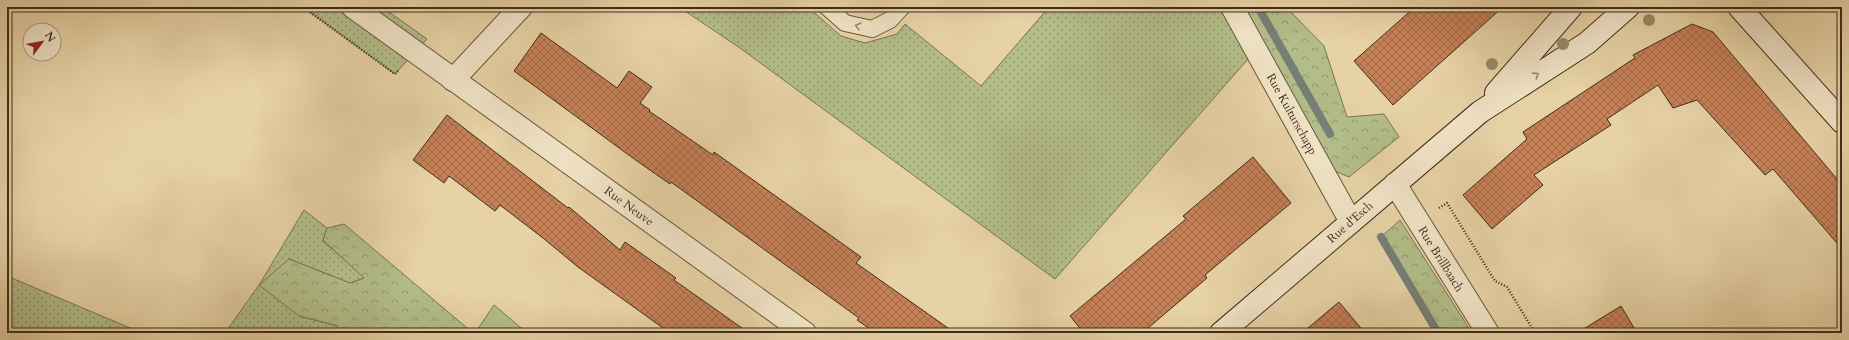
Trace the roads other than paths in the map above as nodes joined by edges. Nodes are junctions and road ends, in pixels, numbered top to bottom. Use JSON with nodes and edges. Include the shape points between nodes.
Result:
{"nodes":[{"id":1,"x":353,"y":7,"type":"edge"},
{"id":2,"x":521,"y":7,"type":"edge"},
{"id":3,"x":827,"y":7,"type":"edge"},
{"id":4,"x":902,"y":7,"type":"edge"},
{"id":5,"x":1232,"y":7,"type":"edge"},
{"id":6,"x":1571,"y":7,"type":"edge"},
{"id":7,"x":1628,"y":7,"type":"edge"},
{"id":8,"x":1739,"y":7,"type":"edge"},
{"id":9,"x":453,"y":80,"type":"junction"},
{"id":10,"x":1480,"y":112,"type":"junction"},
{"id":11,"x":1842,"y":122,"type":"edge"},
{"id":12,"x":1395,"y":184,"type":"junction"},
{"id":13,"x":1351,"y":222,"type":"junction"},
{"id":14,"x":805,"y":333,"type":"edge"},
{"id":15,"x":1221,"y":333,"type":"edge"},
{"id":16,"x":1488,"y":333,"type":"edge"}],
"edges":[{"from":1,"to":9,"type":"street","name":"Rue Neuve"},
{"from":2,"to":9,"type":"street"},
{"from":4,"to":3,"type":"lane","one_way":true,"via":[[890,20],[872,29],[845,23]]},
{"from":5,"to":13,"type":"street","name":"Rue Kulturschapp"},
{"from":6,"to":10,"type":"street","name":"Rue d'Esch"},
{"from":10,"to":7,"type":"street","name":"Rue d'Esch","one_way":true,"via":[[1586,43]]},
{"from":8,"to":11,"type":"street"},
{"from":9,"to":14,"type":"street","name":"Rue Neuve"},
{"from":10,"to":12,"type":"street","name":"Rue d'Esch"},
{"from":12,"to":13,"type":"street","name":"Rue d'Esch"},
{"from":12,"to":16,"type":"street","name":"Rue Brillbaach"},
{"from":13,"to":15,"type":"street","name":"Rue d'Esch"}]}
